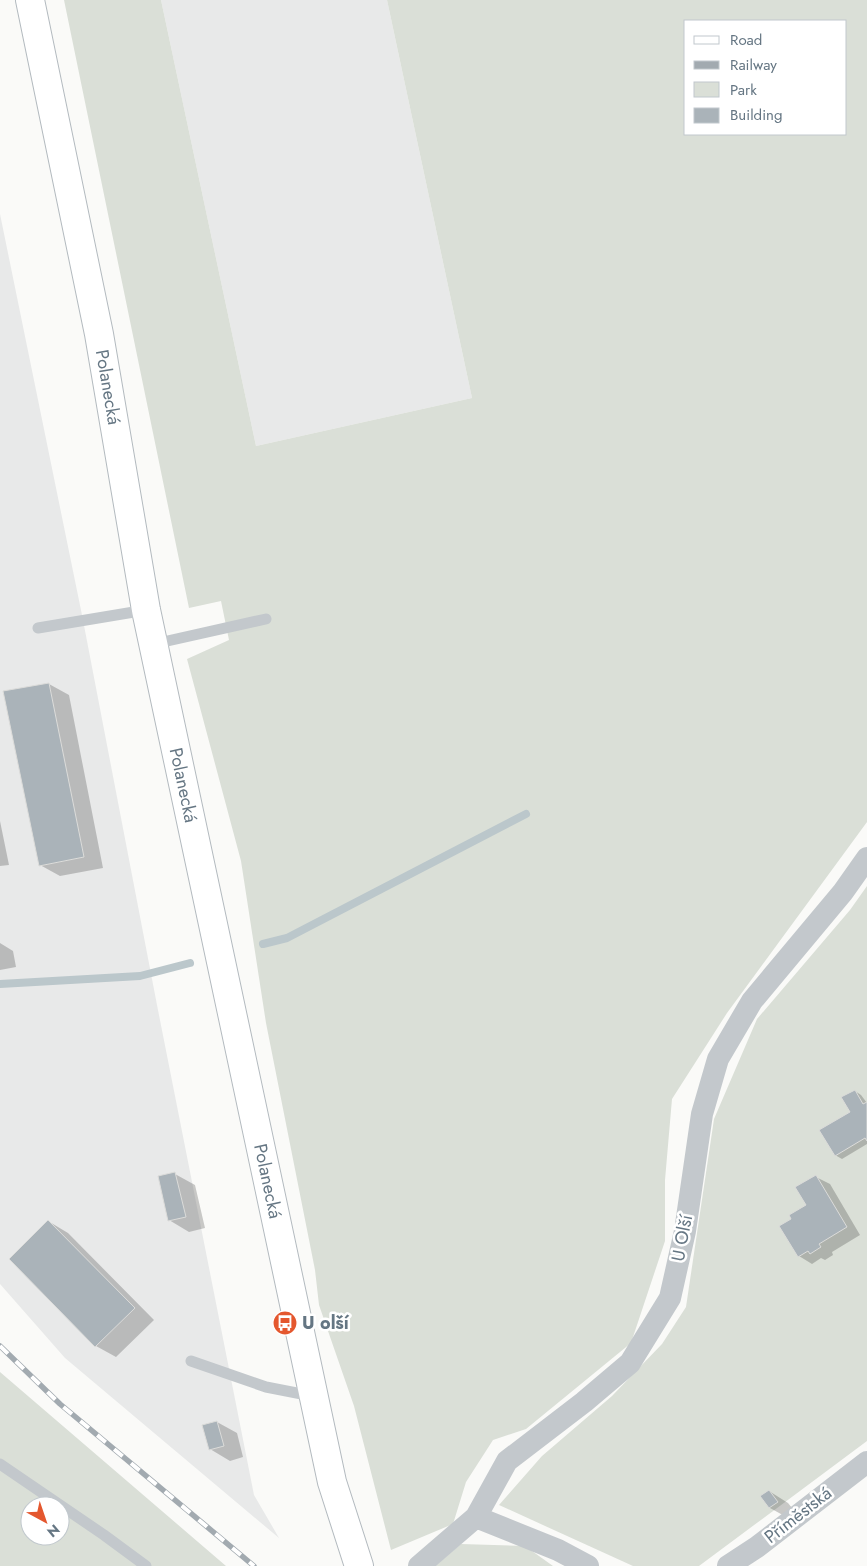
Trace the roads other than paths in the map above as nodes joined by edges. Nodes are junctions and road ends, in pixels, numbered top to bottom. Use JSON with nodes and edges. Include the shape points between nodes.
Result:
{"nodes":[{"id":1,"x":30,"y":0,"type":"edge"},
{"id":2,"x":146,"y":610,"type":"junction"},
{"id":3,"x":266,"y":619,"type":"dead end"},
{"id":4,"x":38,"y":628,"type":"dead end"},
{"id":5,"x":154,"y":644,"type":"junction"},
{"id":6,"x":867,"y":858,"type":"edge"},
{"id":7,"x":191,"y":1360,"type":"dead end"},
{"id":8,"x":314,"y":1396,"type":"junction"},
{"id":9,"x":867,"y":1462,"type":"edge"},
{"id":10,"x":0,"y":1464,"type":"edge"},
{"id":11,"x":476,"y":1517,"type":"junction"},
{"id":12,"x":146,"y":1566,"type":"edge"},
{"id":13,"x":359,"y":1566,"type":"edge"},
{"id":14,"x":419,"y":1566,"type":"edge"},
{"id":15,"x":588,"y":1566,"type":"edge"},
{"id":16,"x":728,"y":1566,"type":"edge"}],
"edges":[{"from":1,"to":2,"type":"street","name":"Polanecká","via":[[99,334]]},
{"from":2,"to":4,"type":"lane"},
{"from":2,"to":5,"type":"street","name":"Polanecká"},
{"from":3,"to":5,"type":"lane"},
{"from":5,"to":8,"type":"street","name":"Polanecká"},
{"from":6,"to":11,"type":"street","name":"U Olší","via":[[843,892],[752,1001],[718,1059],[702,1114],[685,1231],[670,1298],[630,1363],[507,1461]]},
{"from":7,"to":8,"type":"lane","via":[[266,1387]]},
{"from":8,"to":13,"type":"street","name":"Polanecká","via":[[332,1482]]},
{"from":9,"to":16,"type":"street","name":"Příměstská"},
{"from":10,"to":12,"type":"lane"},
{"from":11,"to":14,"type":"street","name":"U Olší"},
{"from":11,"to":15,"type":"street","via":[[558,1550]]}]}
